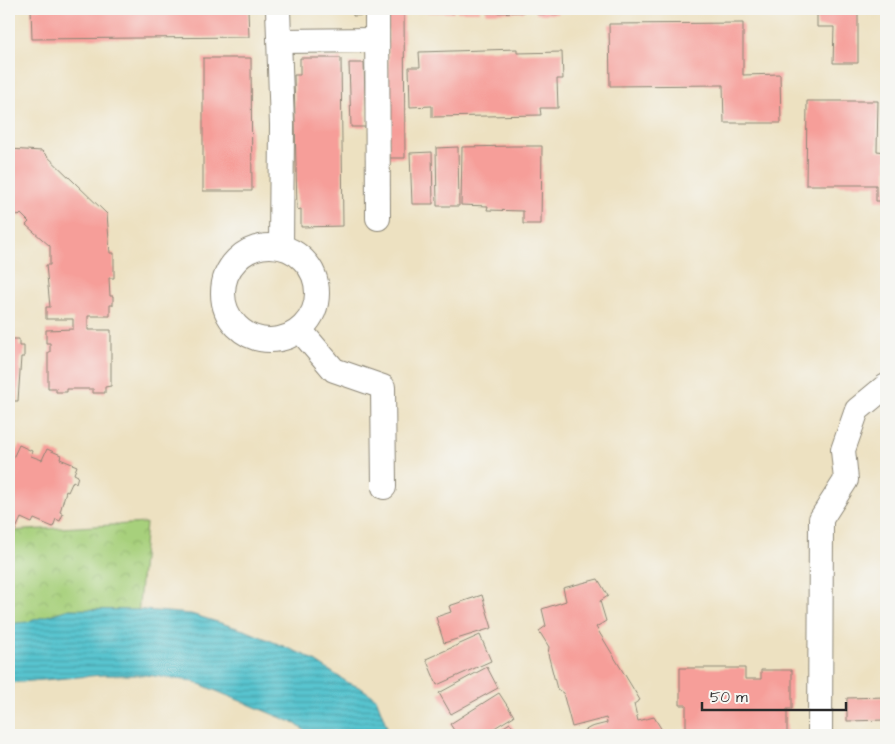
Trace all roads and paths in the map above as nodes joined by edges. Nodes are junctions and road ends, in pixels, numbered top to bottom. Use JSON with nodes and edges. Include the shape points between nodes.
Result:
{"nodes":[{"id":1,"x":278,"y":9,"type":"edge"},
{"id":2,"x":377,"y":9,"type":"edge"},
{"id":3,"x":377,"y":40,"type":"junction"},
{"id":4,"x":280,"y":41,"type":"junction"},
{"id":5,"x":378,"y":218,"type":"dead end"},
{"id":6,"x":281,"y":247,"type":"junction"},
{"id":7,"x":300,"y":330,"type":"junction"},
{"id":8,"x":886,"y":386,"type":"edge"},
{"id":9,"x":384,"y":486,"type":"dead end"},
{"id":10,"x":820,"y":735,"type":"edge"}],
"edges":[{"from":1,"to":4,"type":"street"},
{"from":2,"to":3,"type":"street"},
{"from":3,"to":4,"type":"street"},
{"from":3,"to":5,"type":"street"},
{"from":4,"to":6,"type":"street"},
{"from":6,"to":7,"type":"street","via":[[295,252],[307,262],[316,283],[316,305]]},
{"from":6,"to":7,"type":"street","via":[[267,245],[242,254],[225,276],[223,303],[237,327],[261,340],[288,337]]},
{"from":7,"to":9,"type":"street","via":[[334,370],[383,387]]},
{"from":8,"to":10,"type":"street","via":[[857,410],[842,450],[846,480],[821,519]]}]}
